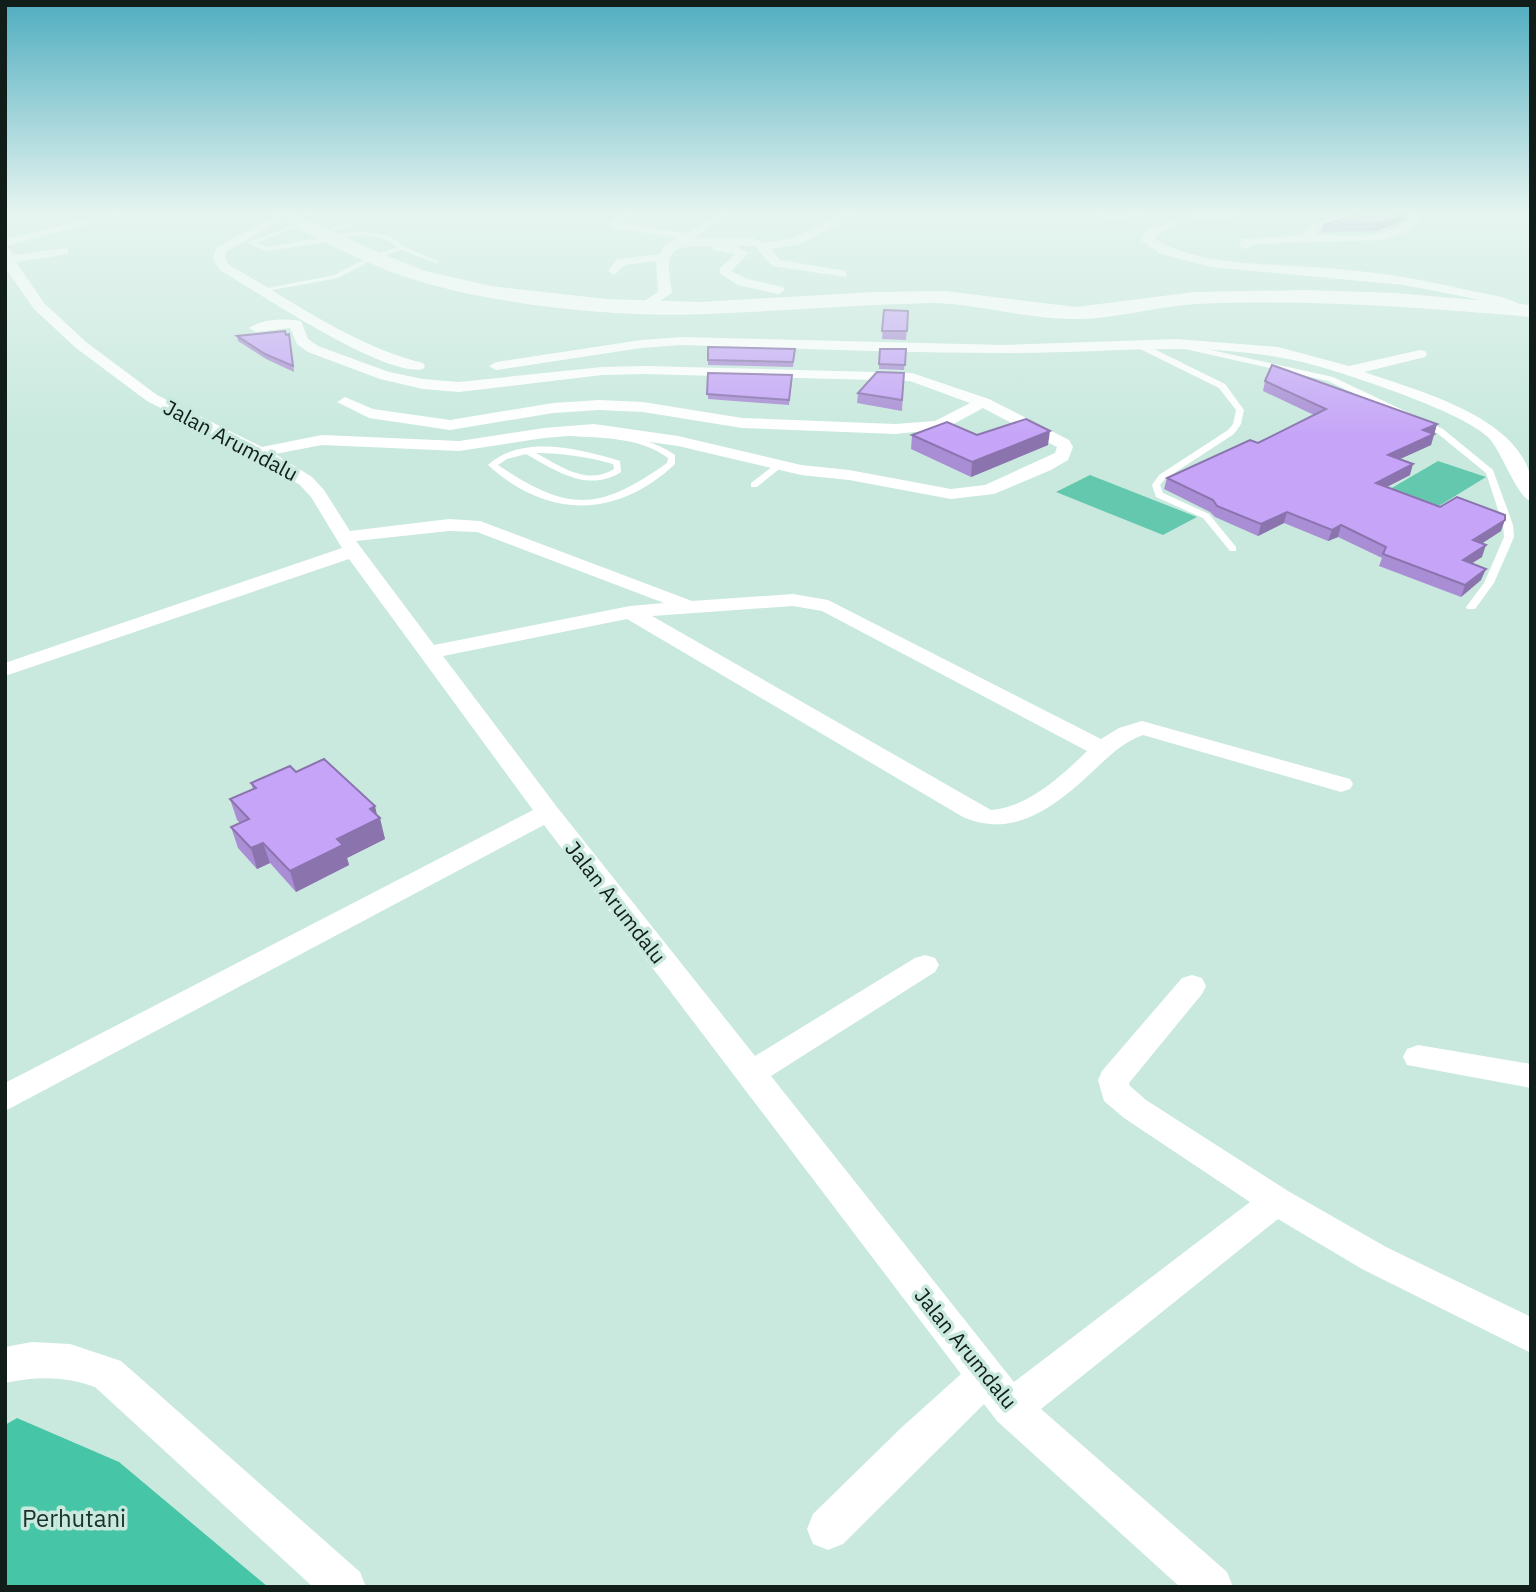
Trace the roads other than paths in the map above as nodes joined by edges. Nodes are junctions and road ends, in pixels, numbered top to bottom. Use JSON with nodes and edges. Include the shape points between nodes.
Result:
{"nodes":[{"id":1,"x":25,"y":286,"type":"edge"},
{"id":2,"x":255,"y":286,"type":"edge"},
{"id":3,"x":286,"y":286,"type":"edge"},
{"id":4,"x":467,"y":286,"type":"edge"},
{"id":5,"x":665,"y":286,"type":"edge"},
{"id":6,"x":761,"y":286,"type":"edge"},
{"id":7,"x":1438,"y":286,"type":"edge"},
{"id":8,"x":778,"y":290,"type":"dead end"},
{"id":9,"x":263,"y":291,"type":"junction"},
{"id":10,"x":644,"y":307,"type":"junction"},
{"id":11,"x":1526,"y":310,"type":"edge"},
{"id":12,"x":256,"y":328,"type":"dead end"},
{"id":13,"x":1135,"y":343,"type":"junction"},
{"id":14,"x":1169,"y":343,"type":"junction"},
{"id":15,"x":1420,"y":354,"type":"dead end"},
{"id":16,"x":484,"y":368,"type":"dead end"},
{"id":17,"x":433,"y":369,"type":"dead end"},
{"id":18,"x":1347,"y":371,"type":"junction"},
{"id":19,"x":345,"y":402,"type":"dead end"},
{"id":20,"x":983,"y":402,"type":"junction"},
{"id":21,"x":544,"y":433,"type":"junction"},
{"id":22,"x":260,"y":452,"type":"junction"},
{"id":23,"x":527,"y":452,"type":"junction"},
{"id":24,"x":780,"y":465,"type":"junction"},
{"id":25,"x":754,"y":485,"type":"dead end"},
{"id":26,"x":1531,"y":496,"type":"edge"},
{"id":27,"x":348,"y":544,"type":"junction"},
{"id":28,"x":1233,"y":549,"type":"dead end"},
{"id":29,"x":691,"y":607,"type":"junction"},
{"id":30,"x":1471,"y":607,"type":"dead end"},
{"id":31,"x":630,"y":612,"type":"junction"},
{"id":32,"x":428,"y":653,"type":"junction"},
{"id":33,"x":5,"y":670,"type":"edge"},
{"id":34,"x":1102,"y":749,"type":"junction"},
{"id":35,"x":1342,"y":784,"type":"dead end"},
{"id":36,"x":548,"y":813,"type":"junction"},
{"id":37,"x":925,"y":965,"type":"dead end"},
{"id":38,"x":1192,"y":986,"type":"dead end"},
{"id":39,"x":1418,"y":1057,"type":"dead end"},
{"id":40,"x":750,"y":1073,"type":"junction"},
{"id":41,"x":1531,"y":1076,"type":"edge"},
{"id":42,"x":5,"y":1098,"type":"edge"},
{"id":43,"x":1276,"y":1201,"type":"junction"},
{"id":44,"x":1531,"y":1336,"type":"edge"},
{"id":45,"x":5,"y":1365,"type":"edge"},
{"id":46,"x":986,"y":1377,"type":"junction"},
{"id":47,"x":1011,"y":1408,"type":"junction"},
{"id":48,"x":828,"y":1529,"type":"dead end"},
{"id":49,"x":345,"y":1587,"type":"edge"},
{"id":50,"x":1212,"y":1587,"type":"edge"}],
"edges":[{"from":1,"to":22,"type":"street","name":"Jalan Arumdalu","via":[[81,345],[152,398]]},
{"from":2,"to":9,"type":"street"},
{"from":3,"to":9,"type":"lane"},
{"from":4,"to":10,"type":"main road"},
{"from":5,"to":10,"type":"street","via":[[665,293]]},
{"from":6,"to":8,"type":"street"},
{"from":7,"to":11,"type":"street"},
{"from":9,"to":17,"type":"street","via":[[369,351]]},
{"from":10,"to":11,"type":"main road","via":[[945,297],[1076,313],[1194,298],[1306,296]]},
{"from":12,"to":20,"type":"street","via":[[296,324],[302,341],[313,349],[385,376],[423,384],[459,387],[634,370],[880,374],[912,377]]},
{"from":13,"to":14,"type":"street"},
{"from":13,"to":16,"type":"street","via":[[1005,349],[681,341]]},
{"from":13,"to":28,"type":"lane","via":[[1222,386],[1240,410],[1231,432],[1156,485],[1160,495],[1206,516]]},
{"from":14,"to":18,"type":"street","via":[[1278,351]]},
{"from":14,"to":30,"type":"lane","via":[[1330,379],[1440,430],[1490,472],[1509,537],[1489,583]]},
{"from":15,"to":18,"type":"street"},
{"from":18,"to":26,"type":"street","via":[[1470,418],[1493,433],[1508,450]]},
{"from":19,"to":20,"type":"street","via":[[369,413],[434,424],[599,405],[643,407],[741,423],[895,429],[938,426]]},
{"from":20,"to":24,"type":"street","via":[[1063,443],[1062,456],[988,490],[951,494]]},
{"from":21,"to":22,"type":"street","via":[[459,446],[322,440]]},
{"from":21,"to":23,"type":"lane","via":[[630,440],[665,450],[672,457],[671,464],[649,481],[595,505],[580,506],[531,491],[492,465]]},
{"from":21,"to":24,"type":"street","via":[[625,432]]},
{"from":22,"to":27,"type":"street","name":"Jalan Arumdalu","via":[[306,481]]},
{"from":23,"to":23,"type":"lane","via":[[590,454],[617,463],[618,470],[603,479],[591,479]]},
{"from":24,"to":25,"type":"lane"},
{"from":27,"to":29,"type":"street","via":[[449,525],[480,527]]},
{"from":27,"to":32,"type":"street","name":"Jalan Arumdalu"},
{"from":27,"to":33,"type":"street"},
{"from":29,"to":31,"type":"street"},
{"from":29,"to":34,"type":"street","via":[[793,600],[828,606]]},
{"from":31,"to":32,"type":"street"},
{"from":31,"to":34,"type":"street","via":[[972,811],[993,818],[1011,816],[1038,802]]},
{"from":32,"to":36,"type":"street","name":"Jalan Arumdalu"},
{"from":34,"to":35,"type":"street","via":[[1142,728]]},
{"from":36,"to":40,"type":"street","name":"Jalan Arumdalu"},
{"from":36,"to":42,"type":"street"},
{"from":37,"to":40,"type":"street"},
{"from":38,"to":43,"type":"street","via":[[1113,1080],[1115,1092]]},
{"from":39,"to":41,"type":"street"},
{"from":40,"to":46,"type":"street","name":"Jalan Arumdalu"},
{"from":43,"to":44,"type":"street","via":[[1374,1258]]},
{"from":43,"to":47,"type":"street"},
{"from":45,"to":49,"type":"street","via":[[25,1359],[79,1362],[108,1374]]},
{"from":46,"to":47,"type":"street","name":"Jalan Arumdalu"},
{"from":46,"to":48,"type":"street"},
{"from":47,"to":50,"type":"street","name":"Jalan Arumdalu"}]}
